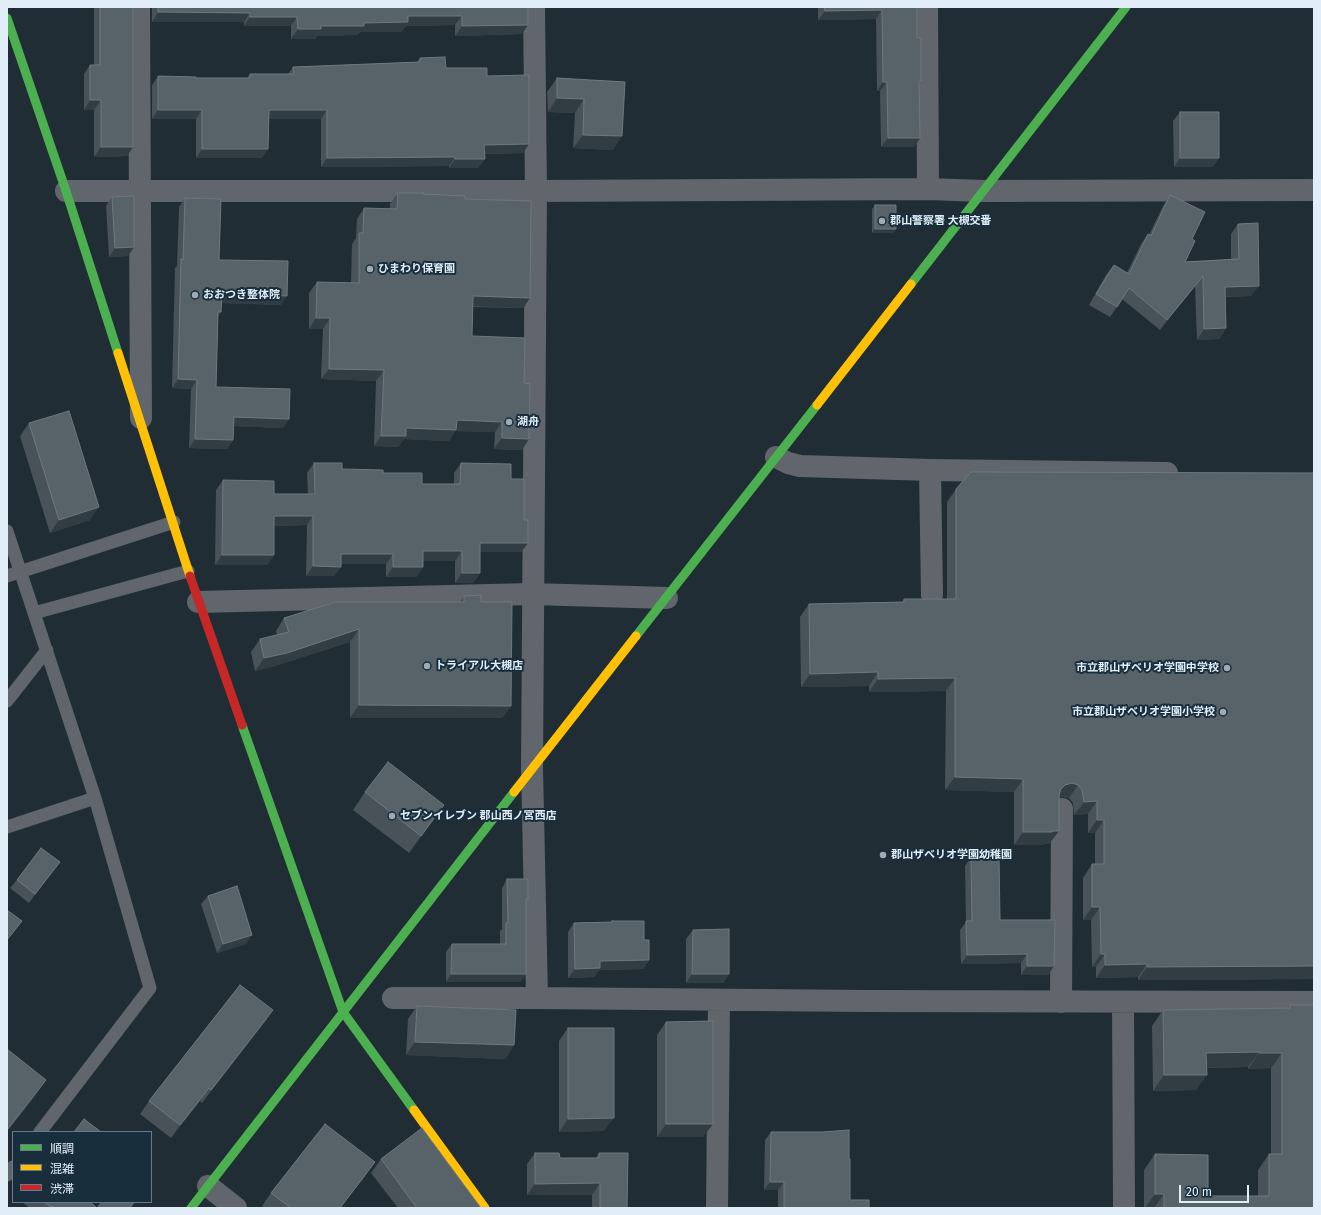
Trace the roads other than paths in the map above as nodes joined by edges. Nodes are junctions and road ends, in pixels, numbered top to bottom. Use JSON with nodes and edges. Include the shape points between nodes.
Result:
{"nodes":[{"id":1,"x":139,"y":7,"type":"edge"},
{"id":2,"x":534,"y":7,"type":"edge"},
{"id":3,"x":927,"y":7,"type":"edge"},
{"id":4,"x":1126,"y":7,"type":"edge"},
{"id":5,"x":7,"y":18,"type":"edge"},
{"id":6,"x":928,"y":188,"type":"junction"},
{"id":7,"x":1314,"y":190,"type":"edge"},
{"id":8,"x":66,"y":191,"type":"junction"},
{"id":9,"x":983,"y":191,"type":"junction"},
{"id":10,"x":139,"y":192,"type":"junction"},
{"id":11,"x":536,"y":192,"type":"junction"},
{"id":12,"x":141,"y":424,"type":"junction"},
{"id":13,"x":776,"y":457,"type":"junction"},
{"id":14,"x":930,"y":470,"type":"junction"},
{"id":15,"x":1189,"y":473,"type":"edge"},
{"id":16,"x":174,"y":522,"type":"junction"},
{"id":17,"x":7,"y":531,"type":"edge"},
{"id":18,"x":21,"y":571,"type":"junction"},
{"id":19,"x":188,"y":571,"type":"junction"},
{"id":20,"x":7,"y":576,"type":"edge"},
{"id":21,"x":532,"y":594,"type":"junction"},
{"id":22,"x":932,"y":595,"type":"dead end"},
{"id":23,"x":667,"y":598,"type":"junction"},
{"id":24,"x":198,"y":602,"type":"junction"},
{"id":25,"x":34,"y":613,"type":"junction"},
{"id":26,"x":47,"y":650,"type":"junction"},
{"id":27,"x":7,"y":701,"type":"edge"},
{"id":28,"x":532,"y":768,"type":"junction"},
{"id":29,"x":95,"y":798,"type":"junction"},
{"id":30,"x":1062,"y":809,"type":"dead end"},
{"id":31,"x":7,"y":827,"type":"edge"},
{"id":32,"x":393,"y":998,"type":"dead end"},
{"id":33,"x":537,"y":998,"type":"junction"},
{"id":34,"x":720,"y":1000,"type":"junction"},
{"id":35,"x":1062,"y":1002,"type":"junction"},
{"id":36,"x":1123,"y":1002,"type":"junction"},
{"id":37,"x":1314,"y":1002,"type":"edge"},
{"id":38,"x":343,"y":1012,"type":"junction"},
{"id":39,"x":41,"y":1131,"type":"edge"},
{"id":40,"x":208,"y":1186,"type":"junction"},
{"id":41,"x":191,"y":1208,"type":"edge"},
{"id":42,"x":236,"y":1208,"type":"edge"},
{"id":43,"x":485,"y":1208,"type":"edge"},
{"id":44,"x":717,"y":1208,"type":"edge"},
{"id":45,"x":1124,"y":1208,"type":"edge"}],
"edges":[{"from":1,"to":10,"type":"street"},
{"from":2,"to":11,"type":"street"},
{"from":3,"to":6,"type":"street"},
{"from":4,"to":9,"type":"street"},
{"from":5,"to":8,"type":"street"},
{"from":6,"to":9,"type":"street"},
{"from":6,"to":11,"type":"street"},
{"from":7,"to":9,"type":"street"},
{"from":8,"to":10,"type":"street"},
{"from":8,"to":12,"type":"street"},
{"from":9,"to":13,"type":"street"},
{"from":10,"to":11,"type":"street"},
{"from":10,"to":12,"type":"street"},
{"from":11,"to":21,"type":"street"},
{"from":12,"to":16,"type":"street"},
{"from":13,"to":14,"type":"street","via":[[800,466]]},
{"from":13,"to":23,"type":"street"},
{"from":14,"to":15,"type":"street"},
{"from":14,"to":22,"type":"street"},
{"from":16,"to":18,"type":"lane"},
{"from":16,"to":19,"type":"street"},
{"from":17,"to":18,"type":"lane"},
{"from":18,"to":20,"type":"lane"},
{"from":18,"to":25,"type":"lane"},
{"from":19,"to":24,"type":"street"},
{"from":19,"to":25,"type":"lane"},
{"from":21,"to":23,"type":"street"},
{"from":21,"to":24,"type":"street"},
{"from":21,"to":28,"type":"street"},
{"from":23,"to":28,"type":"street"},
{"from":24,"to":38,"type":"street"},
{"from":25,"to":26,"type":"lane"},
{"from":26,"to":27,"type":"lane"},
{"from":26,"to":29,"type":"lane"},
{"from":28,"to":33,"type":"street"},
{"from":28,"to":38,"type":"street"},
{"from":29,"to":31,"type":"lane"},
{"from":29,"to":39,"type":"lane","via":[[150,988]]},
{"from":30,"to":35,"type":"street"},
{"from":32,"to":33,"type":"street"},
{"from":33,"to":34,"type":"street"},
{"from":34,"to":35,"type":"street"},
{"from":34,"to":44,"type":"street"},
{"from":35,"to":36,"type":"street"},
{"from":36,"to":37,"type":"street"},
{"from":36,"to":45,"type":"street"},
{"from":38,"to":40,"type":"street"},
{"from":38,"to":43,"type":"street"},
{"from":40,"to":41,"type":"street"},
{"from":40,"to":42,"type":"street"}]}
